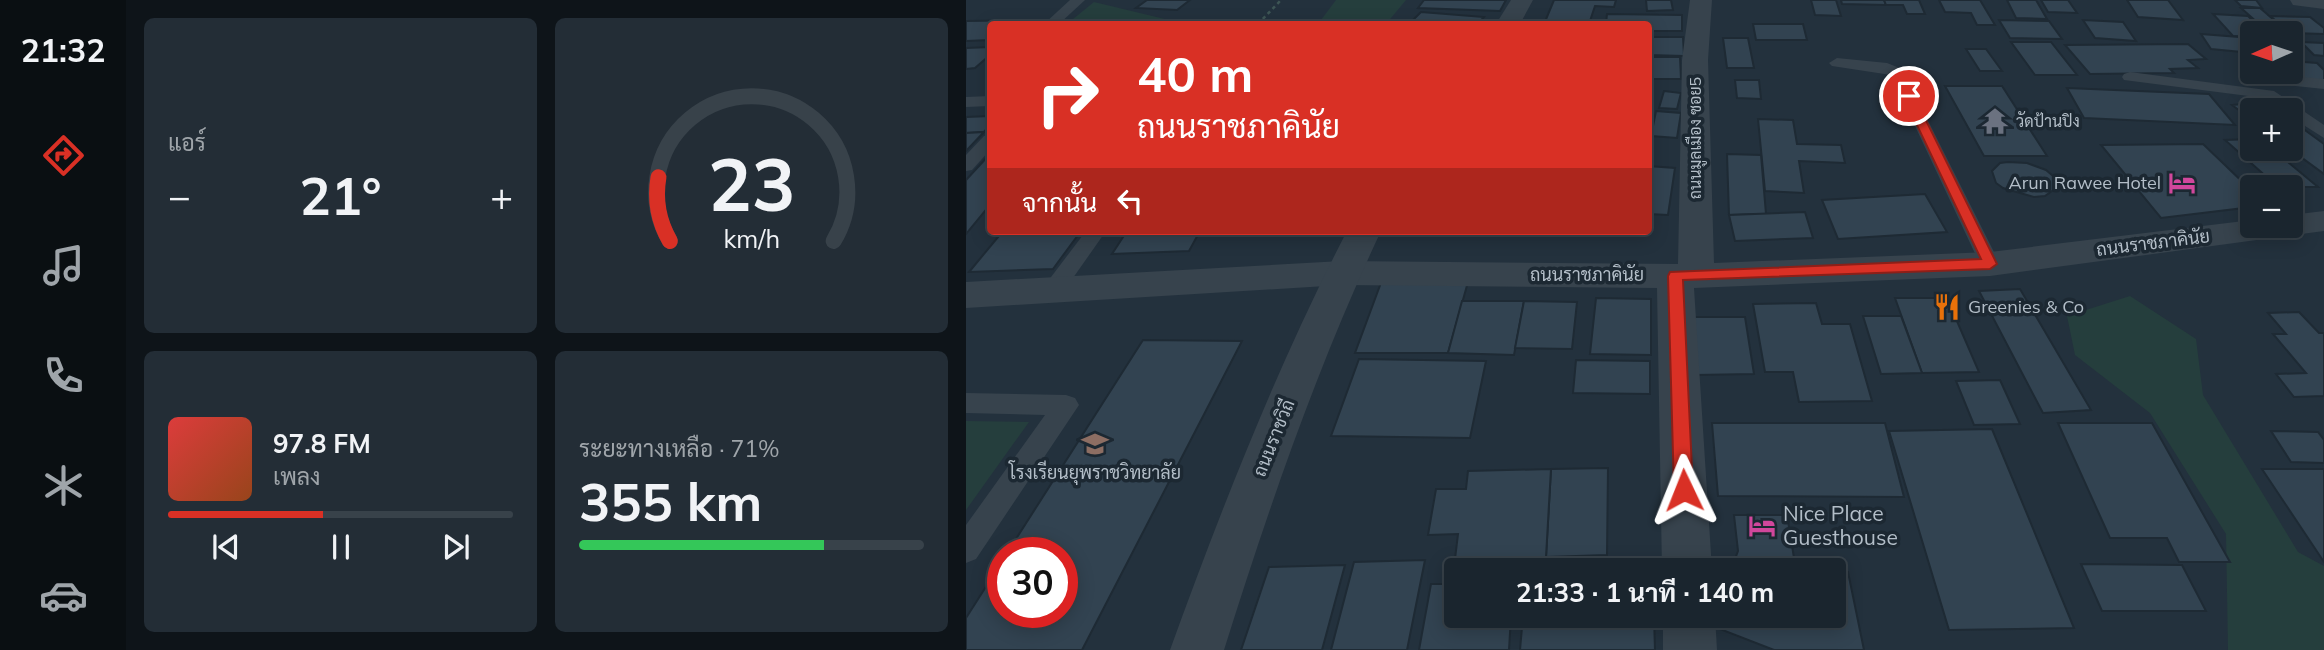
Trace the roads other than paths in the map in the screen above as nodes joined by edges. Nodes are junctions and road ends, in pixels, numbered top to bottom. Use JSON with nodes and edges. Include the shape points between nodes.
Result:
{"nodes":[{"id":1,"x":1079,"y":0,"type":"edge"},
{"id":2,"x":1522,"y":0,"type":"edge"},
{"id":3,"x":1701,"y":0,"type":"edge"},
{"id":4,"x":2301,"y":0,"type":"edge"},
{"id":5,"x":2324,"y":2,"type":"edge"},
{"id":6,"x":1054,"y":21,"type":"edge"},
{"id":7,"x":1509,"y":21,"type":"edge"},
{"id":8,"x":1837,"y":63,"type":"dead end"},
{"id":9,"x":2130,"y":77,"type":"dead end"},
{"id":10,"x":2324,"y":84,"type":"edge"},
{"id":11,"x":2268,"y":94,"type":"junction"},
{"id":12,"x":987,"y":101,"type":"edge"},
{"id":13,"x":966,"y":102,"type":"edge"},
{"id":14,"x":2324,"y":133,"type":"edge"},
{"id":15,"x":987,"y":143,"type":"edge"},
{"id":16,"x":966,"y":166,"type":"edge"},
{"id":17,"x":2324,"y":221,"type":"edge"},
{"id":18,"x":2303,"y":224,"type":"edge"},
{"id":19,"x":2240,"y":232,"type":"edge"},
{"id":20,"x":1093,"y":235,"type":"edge"},
{"id":21,"x":1362,"y":235,"type":"edge"},
{"id":22,"x":1990,"y":264,"type":"junction"},
{"id":23,"x":1342,"y":273,"type":"junction"},
{"id":24,"x":1686,"y":276,"type":"junction"},
{"id":25,"x":1053,"y":290,"type":"junction"},
{"id":26,"x":966,"y":295,"type":"edge"},
{"id":27,"x":966,"y":403,"type":"edge"},
{"id":28,"x":966,"y":549,"type":"edge"},
{"id":29,"x":1687,"y":558,"type":"edge"},
{"id":30,"x":1689,"y":628,"type":"edge"},
{"id":31,"x":1197,"y":650,"type":"edge"},
{"id":32,"x":1690,"y":650,"type":"edge"}],
"edges":[{"from":1,"to":6,"type":"lane"},
{"from":2,"to":7,"type":"street"},
{"from":3,"to":24,"type":"street","name":"ถนนมูลเมือง ซอย5"},
{"from":4,"to":5,"type":"street"},
{"from":8,"to":22,"type":"lane","via":[[1898,72]]},
{"from":9,"to":11,"type":"lane"},
{"from":10,"to":11,"type":"lane","via":[[2245,76]]},
{"from":11,"to":14,"type":"lane"},
{"from":12,"to":13,"type":"lane"},
{"from":15,"to":16,"type":"lane"},
{"from":17,"to":18,"type":"street","name":"ถนนราชภาคินัย"},
{"from":19,"to":22,"type":"street","name":"ถนนราชภาคินัย"},
{"from":20,"to":25,"type":"lane"},
{"from":21,"to":23,"type":"street","name":"ถนนราชวิถี"},
{"from":22,"to":24,"type":"street","name":"ถนนราชภาคินัย"},
{"from":23,"to":24,"type":"street","name":"ถนนราชภาคินัย"},
{"from":23,"to":25,"type":"street","name":"ถนนราชภาคินัย"},
{"from":23,"to":31,"type":"street","name":"ถนนราชวิถี","via":[[1247,504]]},
{"from":24,"to":29,"type":"street","name":"ถนนมูลเมือง ซอย5"},
{"from":25,"to":26,"type":"street","name":"ถนนราชภาคินัย"},
{"from":27,"to":28,"type":"lane","via":[[1066,405]]},
{"from":30,"to":32,"type":"street"}]}
